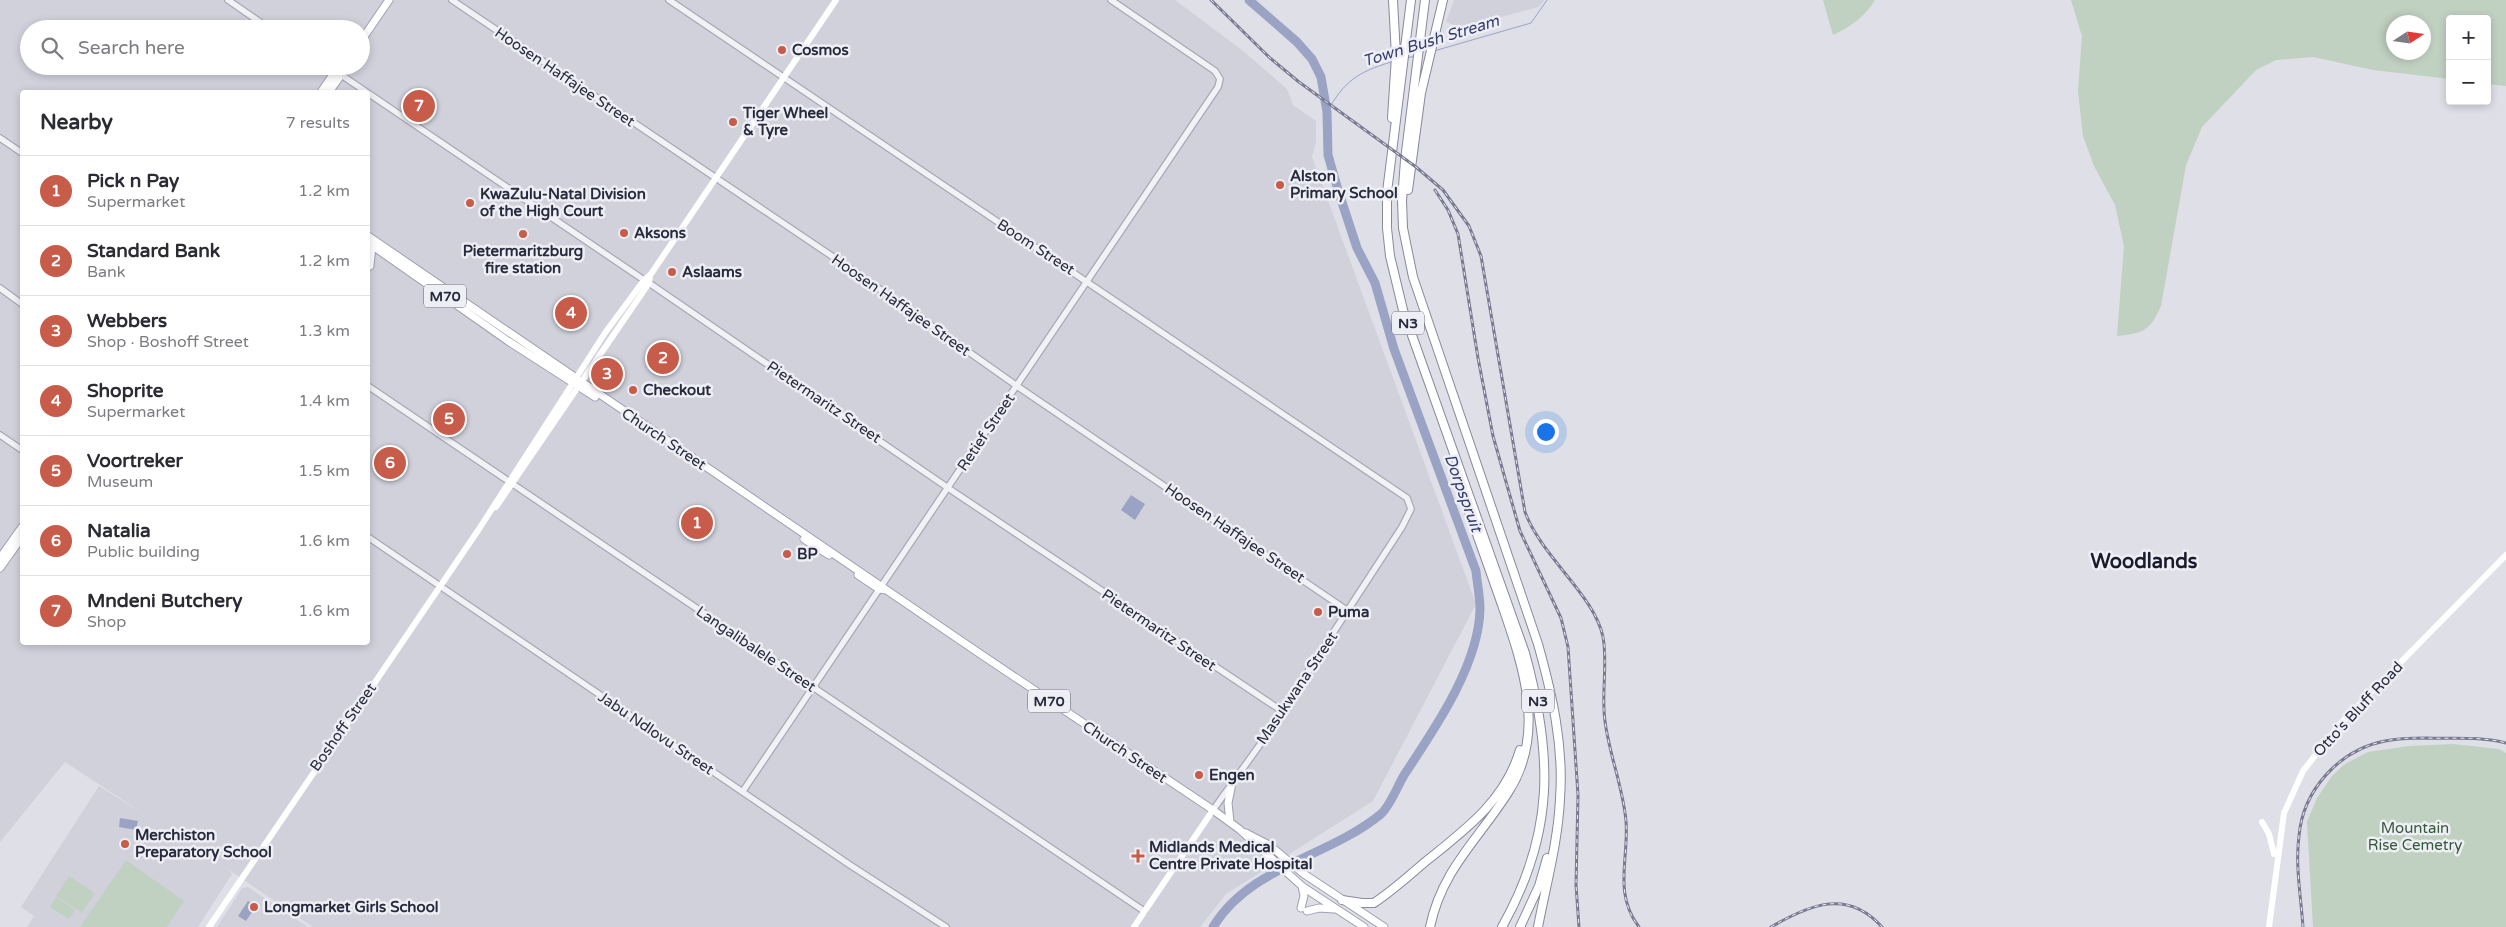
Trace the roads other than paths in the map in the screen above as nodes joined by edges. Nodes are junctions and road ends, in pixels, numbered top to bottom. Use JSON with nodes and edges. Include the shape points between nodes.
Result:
{"nodes":[{"id":1,"x":228,"y":0,"type":"edge"},
{"id":2,"x":389,"y":0,"type":"edge"},
{"id":3,"x":452,"y":0,"type":"edge"},
{"id":4,"x":669,"y":0,"type":"edge"},
{"id":5,"x":836,"y":0,"type":"edge"},
{"id":6,"x":1111,"y":0,"type":"edge"},
{"id":7,"x":1393,"y":0,"type":"edge"},
{"id":8,"x":1411,"y":0,"type":"edge"},
{"id":9,"x":1425,"y":0,"type":"edge"},
{"id":10,"x":1443,"y":0,"type":"edge"},
{"id":11,"x":257,"y":20,"type":"edge"},
{"id":12,"x":370,"y":28,"type":"edge"},
{"id":13,"x":1400,"y":59,"type":"junction"},
{"id":14,"x":334,"y":75,"type":"edge"},
{"id":15,"x":338,"y":75,"type":"edge"},
{"id":16,"x":341,"y":75,"type":"edge"},
{"id":17,"x":784,"y":78,"type":"junction"},
{"id":18,"x":322,"y":90,"type":"edge"},
{"id":19,"x":330,"y":90,"type":"edge"},
{"id":20,"x":363,"y":90,"type":"edge"},
{"id":21,"x":370,"y":95,"type":"edge"},
{"id":22,"x":0,"y":138,"type":"edge"},
{"id":23,"x":20,"y":152,"type":"edge"},
{"id":24,"x":716,"y":179,"type":"junction"},
{"id":25,"x":370,"y":237,"type":"edge"},
{"id":26,"x":370,"y":244,"type":"edge"},
{"id":27,"x":370,"y":266,"type":"dead end"},
{"id":28,"x":1413,"y":277,"type":"junction"},
{"id":29,"x":1088,"y":281,"type":"junction"},
{"id":30,"x":646,"y":282,"type":"junction"},
{"id":31,"x":0,"y":288,"type":"edge"},
{"id":32,"x":20,"y":303,"type":"edge"},
{"id":33,"x":577,"y":384,"type":"junction"},
{"id":34,"x":1017,"y":386,"type":"junction"},
{"id":35,"x":370,"y":387,"type":"edge"},
{"id":36,"x":0,"y":435,"type":"edge"},
{"id":37,"x":20,"y":449,"type":"edge"},
{"id":38,"x":1464,"y":480,"type":"junction"},
{"id":39,"x":510,"y":482,"type":"junction"},
{"id":40,"x":948,"y":488,"type":"junction"},
{"id":41,"x":1403,"y":494,"type":"joint"},
{"id":42,"x":20,"y":530,"type":"edge"},
{"id":43,"x":370,"y":538,"type":"edge"},
{"id":44,"x":20,"y":540,"type":"edge"},
{"id":45,"x":2506,"y":555,"type":"edge"},
{"id":46,"x":0,"y":558,"type":"edge"},
{"id":47,"x":0,"y":568,"type":"edge"},
{"id":48,"x":439,"y":585,"type":"junction"},
{"id":49,"x":882,"y":588,"type":"junction"},
{"id":50,"x":1348,"y":610,"type":"junction"},
{"id":51,"x":1524,"y":678,"type":"junction"},
{"id":52,"x":813,"y":688,"type":"junction"},
{"id":53,"x":1282,"y":711,"type":"junction"},
{"id":54,"x":1560,"y":757,"type":"junction"},
{"id":55,"x":1232,"y":783,"type":"junction"},
{"id":56,"x":743,"y":791,"type":"junction"},
{"id":57,"x":1213,"y":810,"type":"junction"},
{"id":58,"x":1230,"y":822,"type":"junction"},
{"id":59,"x":2262,"y":822,"type":"dead end"},
{"id":60,"x":1239,"y":829,"type":"junction"},
{"id":61,"x":2276,"y":863,"type":"junction"},
{"id":62,"x":1302,"y":886,"type":"junction"},
{"id":63,"x":1342,"y":900,"type":"junction"},
{"id":64,"x":1337,"y":909,"type":"junction"},
{"id":65,"x":1144,"y":911,"type":"junction"},
{"id":66,"x":1431,"y":923,"type":"edge"},
{"id":67,"x":209,"y":927,"type":"edge"},
{"id":68,"x":946,"y":927,"type":"edge"},
{"id":69,"x":1134,"y":927,"type":"edge"},
{"id":70,"x":1364,"y":927,"type":"edge"},
{"id":71,"x":1384,"y":927,"type":"edge"},
{"id":72,"x":1502,"y":927,"type":"edge"},
{"id":73,"x":1520,"y":927,"type":"edge"},
{"id":74,"x":1538,"y":927,"type":"edge"},
{"id":75,"x":2269,"y":927,"type":"edge"}],
"edges":[{"from":1,"to":11,"type":"street"},
{"from":2,"to":12,"type":"main road"},
{"from":3,"to":24,"type":"street","name":"Hoosen Haffajee Street"},
{"from":4,"to":17,"type":"street","name":"Boom Street"},
{"from":5,"to":17,"type":"main road"},
{"from":6,"to":29,"type":"street","name":"Retief Street","via":[[1215,71],[1220,79],[1218,87]]},
{"from":7,"to":13,"type":"highway"},
{"from":8,"to":13,"type":"highway"},
{"from":9,"to":28,"type":"highway","number":"N3","via":[[1402,201],[1403,228]]},
{"from":10,"to":28,"type":"highway","via":[[1430,51],[1407,199]]},
{"from":13,"to":38,"type":"highway","number":"N3","via":[[1387,228],[1395,282]]},
{"from":14,"to":18,"type":"main road"},
{"from":15,"to":19,"type":"main road"},
{"from":16,"to":20,"type":"street","name":"Pietermaritz Street"},
{"from":17,"to":24,"type":"main road"},
{"from":17,"to":29,"type":"street","name":"Boom Street"},
{"from":21,"to":30,"type":"street","name":"Pietermaritz Street"},
{"from":22,"to":23,"type":"street"},
{"from":24,"to":30,"type":"main road"},
{"from":24,"to":34,"type":"street","name":"Hoosen Haffajee Street"},
{"from":25,"to":33,"type":"main road","name":"Church Street","number":"M70"},
{"from":26,"to":27,"type":"main road"},
{"from":26,"to":33,"type":"main road","name":"Church Street","number":"M70"},
{"from":28,"to":54,"type":"highway","number":"N3","via":[[1538,644],[1552,695]]},
{"from":29,"to":34,"type":"street","name":"Retief Street"},
{"from":29,"to":41,"type":"street","name":"Boom Street"},
{"from":30,"to":33,"type":"main road","name":"Boshoff Street","via":[[618,313]]},
{"from":30,"to":40,"type":"street","name":"Pietermaritz Street"},
{"from":31,"to":32,"type":"street"},
{"from":33,"to":39,"type":"main road","name":"Boshoff Street"},
{"from":33,"to":49,"type":"main road","name":"Church Street","number":"M70"},
{"from":34,"to":40,"type":"street","name":"Retief Street"},
{"from":34,"to":50,"type":"street","name":"Hoosen Haffajee Street"},
{"from":35,"to":39,"type":"street","name":"Langalibalele Street"},
{"from":36,"to":37,"type":"street"},
{"from":38,"to":51,"type":"highway","via":[[1468,509],[1518,651]]},
{"from":38,"to":72,"type":"highway","number":"N3","via":[[1525,653],[1544,739],[1543,810],[1537,840],[1524,883]]},
{"from":39,"to":48,"type":"main road","name":"Boshoff Street"},
{"from":39,"to":52,"type":"street","name":"Langalibalele Street"},
{"from":40,"to":49,"type":"street","name":"Retief Street"},
{"from":40,"to":53,"type":"street","name":"Pietermaritz Street"},
{"from":41,"to":50,"type":"street","name":"Masukwana Street","via":[[1411,505],[1409,514]]},
{"from":42,"to":46,"type":"main road"},
{"from":43,"to":48,"type":"street","name":"Jabu Ndlovu Street"},
{"from":44,"to":47,"type":"main road"},
{"from":45,"to":61,"type":"main road","name":"Otto's Bluff Road","via":[[2326,740],[2303,771],[2288,800],[2280,828]]},
{"from":48,"to":56,"type":"street","name":"Jabu Ndlovu Street"},
{"from":48,"to":67,"type":"main road","name":"Boshoff Street"},
{"from":49,"to":52,"type":"street","name":"Retief Street"},
{"from":49,"to":57,"type":"main road","name":"Church Street","number":"M70"},
{"from":50,"to":53,"type":"street","name":"Masukwana Street"},
{"from":51,"to":63,"type":"highway","via":[[1522,745],[1513,771],[1495,800],[1380,899],[1368,903]]},
{"from":51,"to":66,"type":"highway","via":[[1529,725],[1522,763],[1510,790],[1443,884]]},
{"from":52,"to":56,"type":"street","name":"Retief Street"},
{"from":52,"to":65,"type":"street","name":"Langalibalele Street"},
{"from":53,"to":55,"type":"street","name":"Masukwana Street"},
{"from":54,"to":73,"type":"highway","number":"N3","via":[[1558,798],[1548,853],[1539,886]]},
{"from":54,"to":74,"type":"highway","via":[[1560,798]]},
{"from":55,"to":57,"type":"street","name":"Masukwana Street"},
{"from":55,"to":58,"type":"main road","via":[[1228,803]]},
{"from":56,"to":68,"type":"street","name":"Jabu Ndlovu Street"},
{"from":57,"to":58,"type":"main road","name":"Church Street","number":"M70"},
{"from":57,"to":65,"type":"main road","name":"Masukwana Street"},
{"from":58,"to":60,"type":"main road","name":"Church Street","number":"M70"},
{"from":59,"to":61,"type":"main road","via":[[2272,841]]},
{"from":60,"to":62,"type":"main road","name":"Church Street","number":"M70"},
{"from":60,"to":63,"type":"main road","name":"Church Street","number":"M70","via":[[1268,845]]},
{"from":61,"to":75,"type":"main road","name":"Otto's Bluff Road"},
{"from":62,"to":64,"type":"main road","name":"Church Street","number":"M70"},
{"from":62,"to":64,"type":"main road","via":[[1304,910]]},
{"from":63,"to":71,"type":"main road","name":"Church Street","number":"M70"},
{"from":64,"to":70,"type":"main road","name":"Church Street","number":"M70"},
{"from":65,"to":69,"type":"main road","name":"Masukwana Street"}]}
